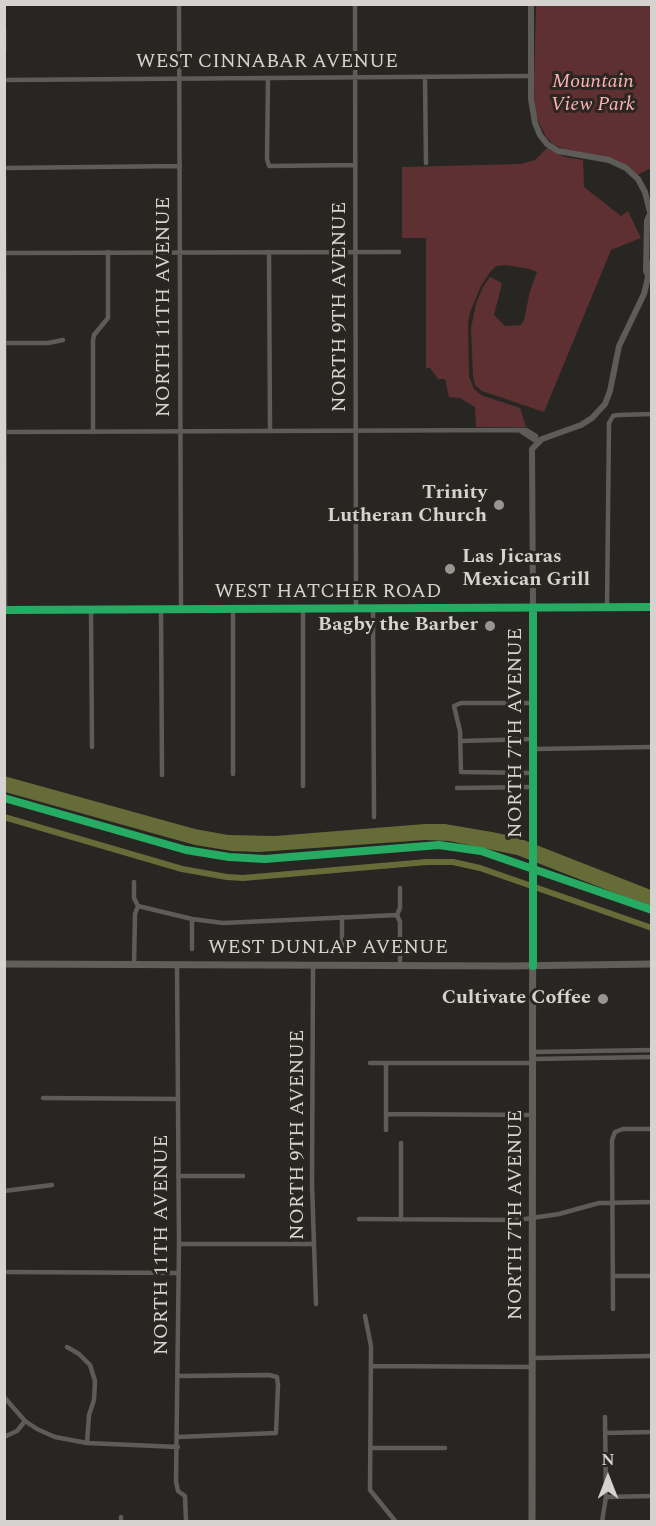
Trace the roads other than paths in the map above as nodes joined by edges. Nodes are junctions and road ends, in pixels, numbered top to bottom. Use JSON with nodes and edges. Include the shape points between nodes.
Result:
{"nodes":[{"id":1,"x":179,"y":4,"type":"edge"},
{"id":2,"x":355,"y":4,"type":"edge"},
{"id":3,"x":531,"y":4,"type":"edge"},
{"id":4,"x":4,"y":29,"type":"edge"},
{"id":5,"x":4,"y":50,"type":"edge"},
{"id":6,"x":531,"y":76,"type":"junction"},
{"id":7,"x":425,"y":77,"type":"junction"},
{"id":8,"x":268,"y":78,"type":"junction"},
{"id":9,"x":355,"y":78,"type":"junction"},
{"id":10,"x":180,"y":79,"type":"junction"},
{"id":11,"x":4,"y":80,"type":"edge"},
{"id":12,"x":426,"y":163,"type":"dead end"},
{"id":13,"x":355,"y":165,"type":"junction"},
{"id":14,"x":180,"y":166,"type":"junction"},
{"id":15,"x":4,"y":168,"type":"edge"},
{"id":16,"x":4,"y":176,"type":"edge"},
{"id":17,"x":650,"y":218,"type":"edge"},
{"id":18,"x":650,"y":251,"type":"edge"},
{"id":19,"x":108,"y":252,"type":"junction"},
{"id":20,"x":180,"y":252,"type":"junction"},
{"id":21,"x":269,"y":252,"type":"junction"},
{"id":22,"x":355,"y":252,"type":"junction"},
{"id":23,"x":399,"y":252,"type":"dead end"},
{"id":24,"x":5,"y":253,"type":"edge"},
{"id":25,"x":651,"y":261,"type":"edge"},
{"id":26,"x":648,"y":276,"type":"junction"},
{"id":27,"x":63,"y":340,"type":"dead end"},
{"id":28,"x":5,"y":344,"type":"edge"},
{"id":29,"x":651,"y":414,"type":"edge"},
{"id":30,"x":270,"y":431,"type":"junction"},
{"id":31,"x":356,"y":431,"type":"junction"},
{"id":32,"x":5,"y":432,"type":"edge"},
{"id":33,"x":93,"y":432,"type":"junction"},
{"id":34,"x":181,"y":432,"type":"junction"},
{"id":35,"x":537,"y":442,"type":"junction"},
{"id":36,"x":651,"y":607,"type":"edge"},
{"id":37,"x":533,"y":608,"type":"junction"},
{"id":38,"x":607,"y":608,"type":"junction"},
{"id":39,"x":181,"y":609,"type":"junction"},
{"id":40,"x":233,"y":609,"type":"junction"},
{"id":41,"x":303,"y":609,"type":"junction"},
{"id":42,"x":356,"y":609,"type":"junction"},
{"id":43,"x":373,"y":609,"type":"junction"},
{"id":44,"x":5,"y":610,"type":"edge"},
{"id":45,"x":91,"y":610,"type":"junction"},
{"id":46,"x":161,"y":610,"type":"junction"},
{"id":47,"x":534,"y":703,"type":"junction"},
{"id":48,"x":534,"y":739,"type":"junction"},
{"id":49,"x":461,"y":741,"type":"junction"},
{"id":50,"x":92,"y":747,"type":"dead end"},
{"id":51,"x":651,"y":747,"type":"edge"},
{"id":52,"x":534,"y":749,"type":"junction"},
{"id":53,"x":534,"y":773,"type":"junction"},
{"id":54,"x":233,"y":774,"type":"dead end"},
{"id":55,"x":162,"y":775,"type":"dead end"},
{"id":56,"x":303,"y":786,"type":"dead end"},
{"id":57,"x":534,"y":787,"type":"junction"},
{"id":58,"x":458,"y":788,"type":"dead end"},
{"id":59,"x":374,"y":817,"type":"dead end"},
{"id":60,"x":134,"y":882,"type":"dead end"},
{"id":61,"x":400,"y":888,"type":"dead end"},
{"id":62,"x":138,"y":906,"type":"junction"},
{"id":63,"x":397,"y":915,"type":"junction"},
{"id":64,"x":342,"y":917,"type":"junction"},
{"id":65,"x":192,"y":919,"type":"junction"},
{"id":66,"x":192,"y":950,"type":"dead end"},
{"id":67,"x":342,"y":950,"type":"dead end"},
{"id":68,"x":4,"y":964,"type":"edge"},
{"id":69,"x":651,"y":964,"type":"edge"},
{"id":70,"x":134,"y":965,"type":"junction"},
{"id":71,"x":177,"y":965,"type":"junction"},
{"id":72,"x":313,"y":966,"type":"junction"},
{"id":73,"x":400,"y":966,"type":"junction"},
{"id":74,"x":533,"y":966,"type":"junction"},
{"id":75,"x":650,"y":1050,"type":"edge"},
{"id":76,"x":650,"y":1057,"type":"edge"},
{"id":77,"x":534,"y":1058,"type":"junction"},
{"id":78,"x":370,"y":1062,"type":"dead end"},
{"id":79,"x":386,"y":1063,"type":"junction"},
{"id":80,"x":43,"y":1098,"type":"dead end"},
{"id":81,"x":178,"y":1099,"type":"junction"},
{"id":82,"x":386,"y":1114,"type":"junction"},
{"id":83,"x":534,"y":1115,"type":"junction"},
{"id":84,"x":651,"y":1129,"type":"edge"},
{"id":85,"x":386,"y":1130,"type":"dead end"},
{"id":86,"x":401,"y":1143,"type":"dead end"},
{"id":87,"x":178,"y":1176,"type":"junction"},
{"id":88,"x":243,"y":1176,"type":"dead end"},
{"id":89,"x":52,"y":1185,"type":"dead end"},
{"id":90,"x":4,"y":1191,"type":"edge"},
{"id":91,"x":613,"y":1202,"type":"junction"},
{"id":92,"x":651,"y":1202,"type":"edge"},
{"id":93,"x":534,"y":1218,"type":"junction"},
{"id":94,"x":359,"y":1219,"type":"dead end"},
{"id":95,"x":401,"y":1220,"type":"junction"},
{"id":96,"x":179,"y":1244,"type":"junction"},
{"id":97,"x":314,"y":1244,"type":"junction"},
{"id":98,"x":4,"y":1272,"type":"edge"},
{"id":99,"x":178,"y":1273,"type":"junction"},
{"id":100,"x":613,"y":1276,"type":"junction"},
{"id":101,"x":651,"y":1276,"type":"edge"},
{"id":102,"x":316,"y":1304,"type":"dead end"},
{"id":103,"x":612,"y":1309,"type":"dead end"},
{"id":104,"x":365,"y":1316,"type":"dead end"},
{"id":105,"x":67,"y":1347,"type":"dead end"},
{"id":106,"x":651,"y":1356,"type":"edge"},
{"id":107,"x":533,"y":1358,"type":"junction"},
{"id":108,"x":371,"y":1366,"type":"junction"},
{"id":109,"x":533,"y":1367,"type":"junction"},
{"id":110,"x":178,"y":1376,"type":"junction"},
{"id":111,"x":4,"y":1397,"type":"edge"},
{"id":112,"x":605,"y":1417,"type":"dead end"},
{"id":113,"x":25,"y":1421,"type":"junction"},
{"id":114,"x":651,"y":1432,"type":"edge"},
{"id":115,"x":606,"y":1433,"type":"junction"},
{"id":116,"x":4,"y":1437,"type":"edge"},
{"id":117,"x":178,"y":1437,"type":"junction"},
{"id":118,"x":87,"y":1443,"type":"junction"},
{"id":119,"x":178,"y":1447,"type":"junction"},
{"id":120,"x":370,"y":1448,"type":"junction"},
{"id":121,"x":446,"y":1448,"type":"dead end"},
{"id":122,"x":651,"y":1496,"type":"edge"},
{"id":123,"x":606,"y":1497,"type":"junction"},
{"id":124,"x":184,"y":1521,"type":"edge"},
{"id":125,"x":396,"y":1521,"type":"edge"},
{"id":126,"x":532,"y":1521,"type":"edge"},
{"id":127,"x":602,"y":1521,"type":"edge"}],
"edges":[{"from":1,"to":10,"type":"street","name":"NORTH 11TH AVENUE"},
{"from":2,"to":9,"type":"street","name":"NORTH 9TH AVENUE"},
{"from":3,"to":6,"type":"street"},
{"from":4,"to":5,"type":"street"},
{"from":6,"to":7,"type":"street","name":"WEST CINNABAR AVENUE"},
{"from":6,"to":17,"type":"street","via":[[533,115],[547,144],[567,153],[609,160],[629,171],[645,192]]},
{"from":7,"to":9,"type":"street","name":"WEST CINNABAR AVENUE"},
{"from":7,"to":12,"type":"street"},
{"from":8,"to":9,"type":"street","name":"WEST CINNABAR AVENUE"},
{"from":8,"to":10,"type":"street","name":"WEST CINNABAR AVENUE"},
{"from":8,"to":13,"type":"street","via":[[269,166]]},
{"from":9,"to":13,"type":"street","name":"NORTH 9TH AVENUE"},
{"from":10,"to":11,"type":"street","name":"WEST CINNABAR AVENUE"},
{"from":10,"to":14,"type":"street","name":"NORTH 11TH AVENUE"},
{"from":13,"to":22,"type":"street","name":"NORTH 9TH AVENUE"},
{"from":14,"to":15,"type":"street"},
{"from":14,"to":20,"type":"street","name":"NORTH 11TH AVENUE"},
{"from":16,"to":24,"type":"street"},
{"from":17,"to":18,"type":"street"},
{"from":18,"to":26,"type":"street"},
{"from":19,"to":20,"type":"street"},
{"from":19,"to":24,"type":"street"},
{"from":19,"to":33,"type":"street","via":[[108,318],[93,340]]},
{"from":20,"to":21,"type":"street"},
{"from":20,"to":34,"type":"street","name":"NORTH 11TH AVENUE"},
{"from":21,"to":22,"type":"street"},
{"from":21,"to":30,"type":"street"},
{"from":22,"to":23,"type":"street"},
{"from":22,"to":31,"type":"street","name":"NORTH 9TH AVENUE"},
{"from":24,"to":28,"type":"street"},
{"from":25,"to":26,"type":"street"},
{"from":26,"to":35,"type":"street","via":[[644,294],[619,346],[605,404],[581,425]]},
{"from":27,"to":28,"type":"street"},
{"from":28,"to":32,"type":"street"},
{"from":29,"to":38,"type":"street","via":[[613,416],[609,426]]},
{"from":30,"to":31,"type":"street"},
{"from":30,"to":34,"type":"street"},
{"from":31,"to":35,"type":"street","via":[[519,430]]},
{"from":31,"to":42,"type":"street","name":"NORTH 9TH AVENUE"},
{"from":32,"to":33,"type":"street"},
{"from":32,"to":44,"type":"street"},
{"from":33,"to":34,"type":"street"},
{"from":34,"to":39,"type":"street","name":"NORTH 11TH AVENUE"},
{"from":35,"to":37,"type":"street","name":"NORTH 7TH AVENUE","via":[[531,459]]},
{"from":36,"to":38,"type":"street","name":"WEST HATCHER ROAD"},
{"from":37,"to":38,"type":"street","name":"WEST HATCHER ROAD"},
{"from":37,"to":43,"type":"street","name":"WEST HATCHER ROAD"},
{"from":37,"to":47,"type":"main road","name":"NORTH 7TH AVENUE"},
{"from":39,"to":40,"type":"street","name":"WEST HATCHER ROAD"},
{"from":39,"to":46,"type":"street","name":"WEST HATCHER ROAD"},
{"from":40,"to":41,"type":"street","name":"WEST HATCHER ROAD"},
{"from":40,"to":54,"type":"street"},
{"from":41,"to":42,"type":"street","name":"WEST HATCHER ROAD"},
{"from":41,"to":56,"type":"street"},
{"from":42,"to":43,"type":"street","name":"WEST HATCHER ROAD"},
{"from":43,"to":59,"type":"street"},
{"from":44,"to":45,"type":"street","name":"WEST HATCHER ROAD"},
{"from":45,"to":46,"type":"street","name":"WEST HATCHER ROAD"},
{"from":45,"to":50,"type":"street"},
{"from":46,"to":55,"type":"street"},
{"from":47,"to":48,"type":"main road","name":"NORTH 7TH AVENUE"},
{"from":47,"to":49,"type":"street","via":[[454,706]]},
{"from":48,"to":49,"type":"street"},
{"from":48,"to":52,"type":"main road","name":"NORTH 7TH AVENUE"},
{"from":49,"to":53,"type":"street","via":[[461,772]]},
{"from":51,"to":52,"type":"street"},
{"from":52,"to":53,"type":"main road","name":"NORTH 7TH AVENUE"},
{"from":53,"to":57,"type":"main road","name":"NORTH 7TH AVENUE"},
{"from":57,"to":58,"type":"street"},
{"from":57,"to":74,"type":"main road","name":"NORTH 7TH AVENUE"},
{"from":60,"to":62,"type":"street"},
{"from":61,"to":63,"type":"street"},
{"from":62,"to":65,"type":"street"},
{"from":62,"to":70,"type":"street"},
{"from":63,"to":64,"type":"street"},
{"from":63,"to":73,"type":"street"},
{"from":64,"to":65,"type":"street","via":[[234,923]]},
{"from":64,"to":67,"type":"street"},
{"from":65,"to":66,"type":"street"},
{"from":68,"to":70,"type":"main road","name":"WEST DUNLAP AVENUE"},
{"from":69,"to":74,"type":"main road","name":"WEST DUNLAP AVENUE"},
{"from":70,"to":71,"type":"main road","name":"WEST DUNLAP AVENUE"},
{"from":71,"to":72,"type":"main road","name":"WEST DUNLAP AVENUE"},
{"from":71,"to":81,"type":"street","name":"NORTH 11TH AVENUE"},
{"from":72,"to":73,"type":"main road","name":"WEST DUNLAP AVENUE"},
{"from":72,"to":97,"type":"street","name":"NORTH 9TH AVENUE"},
{"from":73,"to":74,"type":"main road","name":"WEST DUNLAP AVENUE"},
{"from":74,"to":77,"type":"main road","name":"NORTH 7TH AVENUE"},
{"from":75,"to":76,"type":"street"},
{"from":75,"to":77,"type":"street"},
{"from":76,"to":77,"type":"street"},
{"from":77,"to":79,"type":"street"},
{"from":77,"to":83,"type":"main road","name":"NORTH 7TH AVENUE"},
{"from":78,"to":79,"type":"street"},
{"from":79,"to":82,"type":"street"},
{"from":80,"to":81,"type":"street"},
{"from":81,"to":87,"type":"street","name":"NORTH 11TH AVENUE"},
{"from":82,"to":83,"type":"street"},
{"from":82,"to":85,"type":"street"},
{"from":83,"to":93,"type":"main road","name":"NORTH 7TH AVENUE"},
{"from":84,"to":91,"type":"street","via":[[615,1132]]},
{"from":86,"to":95,"type":"street"},
{"from":87,"to":88,"type":"street"},
{"from":87,"to":96,"type":"street","name":"NORTH 11TH AVENUE"},
{"from":89,"to":90,"type":"street"},
{"from":91,"to":92,"type":"street"},
{"from":91,"to":93,"type":"street"},
{"from":91,"to":100,"type":"street"},
{"from":93,"to":95,"type":"street"},
{"from":93,"to":107,"type":"main road","name":"NORTH 7TH AVENUE"},
{"from":94,"to":95,"type":"street"},
{"from":96,"to":97,"type":"street"},
{"from":96,"to":99,"type":"street","name":"NORTH 11TH AVENUE"},
{"from":97,"to":102,"type":"street","name":"NORTH 9TH AVENUE"},
{"from":98,"to":99,"type":"street"},
{"from":99,"to":110,"type":"street","name":"NORTH 11TH AVENUE"},
{"from":100,"to":101,"type":"street"},
{"from":100,"to":103,"type":"street"},
{"from":104,"to":108,"type":"street"},
{"from":105,"to":118,"type":"street","via":[[90,1365],[95,1381]]},
{"from":106,"to":107,"type":"street"},
{"from":107,"to":109,"type":"main road","name":"NORTH 7TH AVENUE"},
{"from":108,"to":109,"type":"street"},
{"from":108,"to":120,"type":"street"},
{"from":109,"to":126,"type":"main road","name":"NORTH 7TH AVENUE"},
{"from":110,"to":117,"type":"street","name":"NORTH 11TH AVENUE"},
{"from":110,"to":117,"type":"street","via":[[277,1377],[278,1385],[276,1433]]},
{"from":111,"to":113,"type":"street"},
{"from":112,"to":115,"type":"street"},
{"from":113,"to":116,"type":"street"},
{"from":113,"to":118,"type":"street","via":[[55,1437]]},
{"from":114,"to":115,"type":"street"},
{"from":115,"to":123,"type":"street"},
{"from":117,"to":119,"type":"street","name":"NORTH 11TH AVENUE"},
{"from":118,"to":119,"type":"street"},
{"from":119,"to":124,"type":"street","name":"NORTH 11TH AVENUE","via":[[177,1482],[178,1491],[185,1496]]},
{"from":120,"to":121,"type":"street"},
{"from":120,"to":125,"type":"street","via":[[370,1490]]},
{"from":122,"to":123,"type":"street"},
{"from":123,"to":127,"type":"street"}]}
